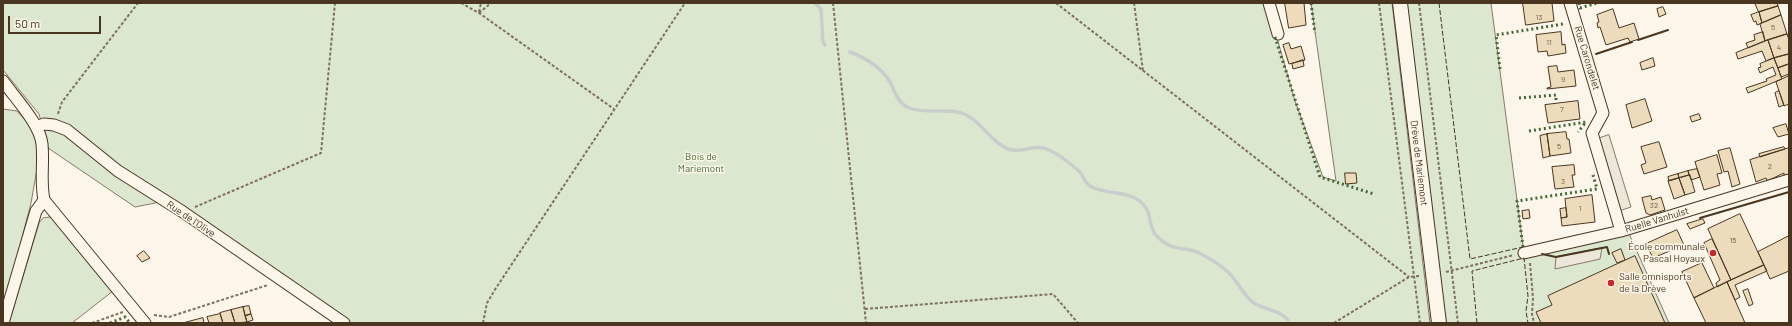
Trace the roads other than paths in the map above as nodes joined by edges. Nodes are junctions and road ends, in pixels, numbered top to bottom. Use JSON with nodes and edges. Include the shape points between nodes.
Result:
{"nodes":[{"id":1,"x":1269,"y":3,"type":"edge"},
{"id":2,"x":1400,"y":3,"type":"edge"},
{"id":3,"x":1570,"y":3,"type":"edge"},
{"id":4,"x":1278,"y":34,"type":"dead end"},
{"id":5,"x":3,"y":81,"type":"edge"},
{"id":6,"x":36,"y":127,"type":"junction"},
{"id":7,"x":1789,"y":180,"type":"edge"},
{"id":8,"x":44,"y":200,"type":"junction"},
{"id":9,"x":1622,"y":231,"type":"junction"},
{"id":10,"x":1526,"y":252,"type":"road end"},
{"id":11,"x":147,"y":318,"type":"edge"},
{"id":12,"x":3,"y":323,"type":"edge"},
{"id":13,"x":344,"y":323,"type":"edge"},
{"id":14,"x":1439,"y":323,"type":"edge"}],
"edges":[{"from":1,"to":4,"type":"street"},
{"from":2,"to":14,"type":"street","name":"Drève de Mariemont"},
{"from":3,"to":9,"type":"street","name":"Rue Carondelet","via":[[1603,113],[1592,133]]},
{"from":5,"to":6,"type":"street"},
{"from":6,"to":8,"type":"street","via":[[42,143],[41,184]]},
{"from":6,"to":13,"type":"street","name":"Rue de l'Olive","via":[[44,124],[67,130],[118,171],[183,212]]},
{"from":7,"to":9,"type":"street","name":"Ruelle Vanhulst"},
{"from":8,"to":11,"type":"street","via":[[133,309]]},
{"from":8,"to":12,"type":"street","via":[[36,211]]},
{"from":9,"to":10,"type":"street","name":"Ruelle Vanhulst"}]}
